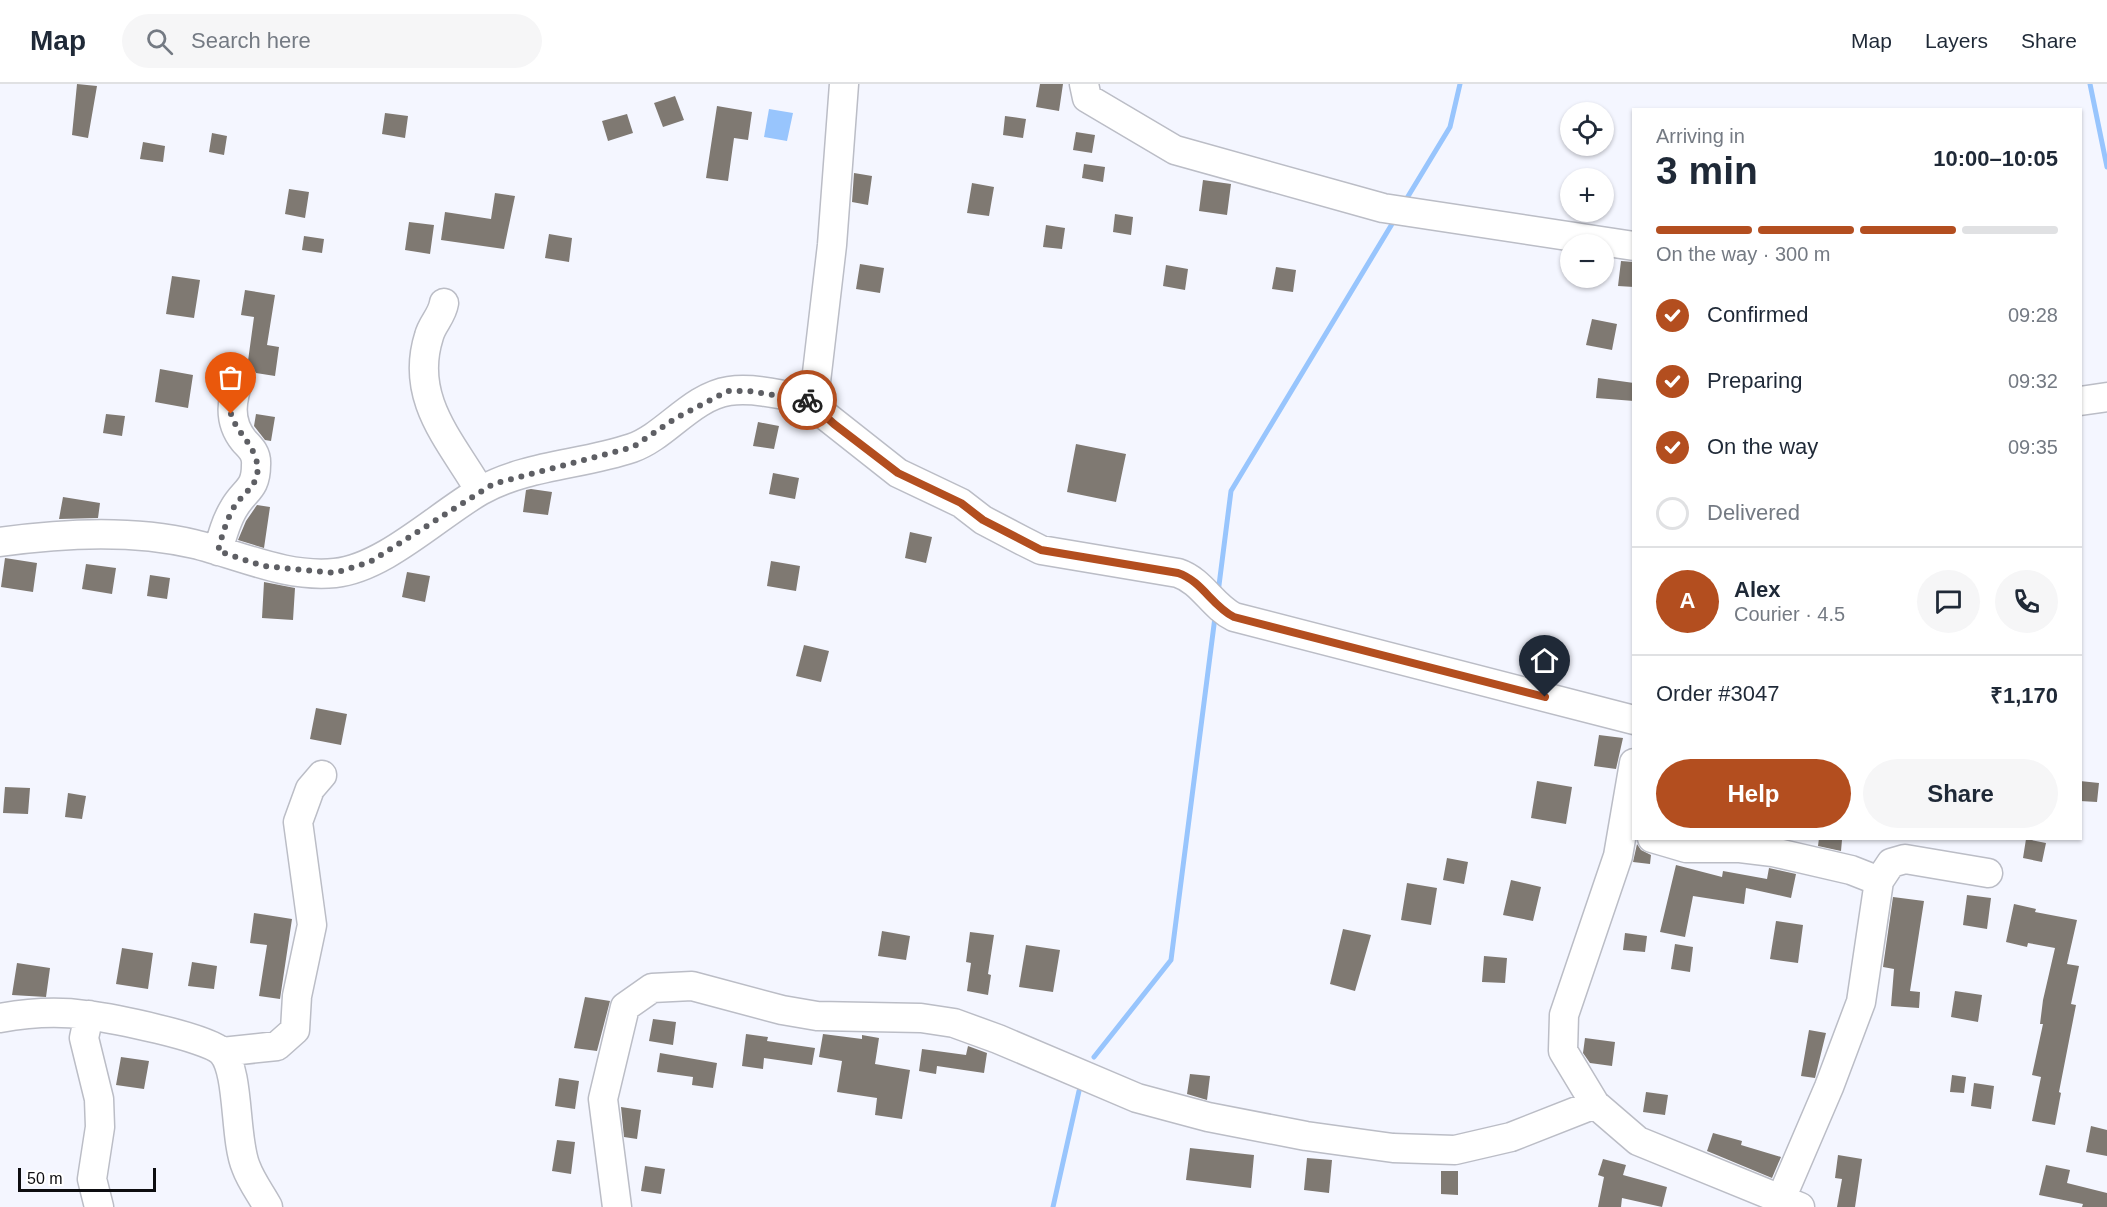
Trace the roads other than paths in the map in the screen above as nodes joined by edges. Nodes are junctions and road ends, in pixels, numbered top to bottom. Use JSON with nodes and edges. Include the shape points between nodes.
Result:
{"nodes":[{"id":1,"x":843,"y":84,"type":"edge"},
{"id":2,"x":1084,"y":84,"type":"edge"},
{"id":3,"x":1632,"y":246,"type":"edge"},
{"id":4,"x":444,"y":303,"type":"dead end"},
{"id":5,"x":240,"y":375,"type":"dead end"},
{"id":6,"x":2107,"y":397,"type":"edge"},
{"id":7,"x":2082,"y":400,"type":"edge"},
{"id":8,"x":819,"y":402,"type":"junction"},
{"id":9,"x":480,"y":491,"type":"junction"},
{"id":10,"x":0,"y":542,"type":"edge"},
{"id":11,"x":218,"y":551,"type":"junction"},
{"id":12,"x":1632,"y":719,"type":"edge"},
{"id":13,"x":322,"y":775,"type":"dead end"},
{"id":14,"x":1632,"y":786,"type":"edge"},
{"id":15,"x":1628,"y":831,"type":"edge"},
{"id":16,"x":1659,"y":840,"type":"edge"},
{"id":17,"x":1988,"y":873,"type":"dead end"},
{"id":18,"x":1880,"y":881,"type":"junction"},
{"id":19,"x":89,"y":1015,"type":"junction"},
{"id":20,"x":0,"y":1018,"type":"edge"},
{"id":21,"x":222,"y":1052,"type":"junction"},
{"id":22,"x":1595,"y":1104,"type":"junction"},
{"id":23,"x":1791,"y":1203,"type":"edge"},
{"id":24,"x":99,"y":1207,"type":"edge"},
{"id":25,"x":268,"y":1207,"type":"edge"},
{"id":26,"x":617,"y":1207,"type":"edge"}],
"edges":[{"from":1,"to":8,"type":"street","via":[[832,245],[815,390]]},
{"from":2,"to":3,"type":"street","via":[[1087,98],[1175,150],[1397,210]]},
{"from":4,"to":9,"type":"street","via":[[429,336],[424,393],[432,414]]},
{"from":5,"to":11,"type":"street","via":[[231,414],[257,462],[250,490],[235,506]]},
{"from":6,"to":7,"type":"street"},
{"from":8,"to":9,"type":"street","via":[[728,391],[685,412],[633,447],[528,473]]},
{"from":8,"to":12,"type":"street","via":[[822,413],[834,424],[898,473],[961,503],[983,520],[1041,550],[1178,573],[1191,577],[1224,612],[1234,617]]},
{"from":9,"to":11,"type":"street","via":[[370,562],[335,573],[263,566]]},
{"from":10,"to":11,"type":"street","via":[[47,535],[112,534]]},
{"from":13,"to":21,"type":"street","via":[[310,789],[298,822],[312,925],[297,996],[295,1030],[277,1046]]},
{"from":14,"to":15,"type":"street"},
{"from":15,"to":22,"type":"street","via":[[1564,1016],[1563,1051]]},
{"from":16,"to":18,"type":"street","via":[[1686,848],[1773,852],[1851,870]]},
{"from":17,"to":18,"type":"street","via":[[1905,859],[1891,863]]},
{"from":18,"to":23,"type":"street","via":[[1861,1002]]},
{"from":19,"to":20,"type":"street"},
{"from":19,"to":21,"type":"street","via":[[194,1037]]},
{"from":19,"to":24,"type":"street","via":[[84,1038],[99,1100],[100,1136],[92,1179]]},
{"from":21,"to":25,"type":"street","via":[[232,1074],[245,1167]]},
{"from":22,"to":23,"type":"street","via":[[1638,1141]]},
{"from":22,"to":26,"type":"street","via":[[1511,1137],[1455,1150],[1393,1148],[1208,1117],[1137,1098],[954,1023],[921,1018],[817,1016],[692,986],[651,988],[625,1007],[603,1099]]}]}
